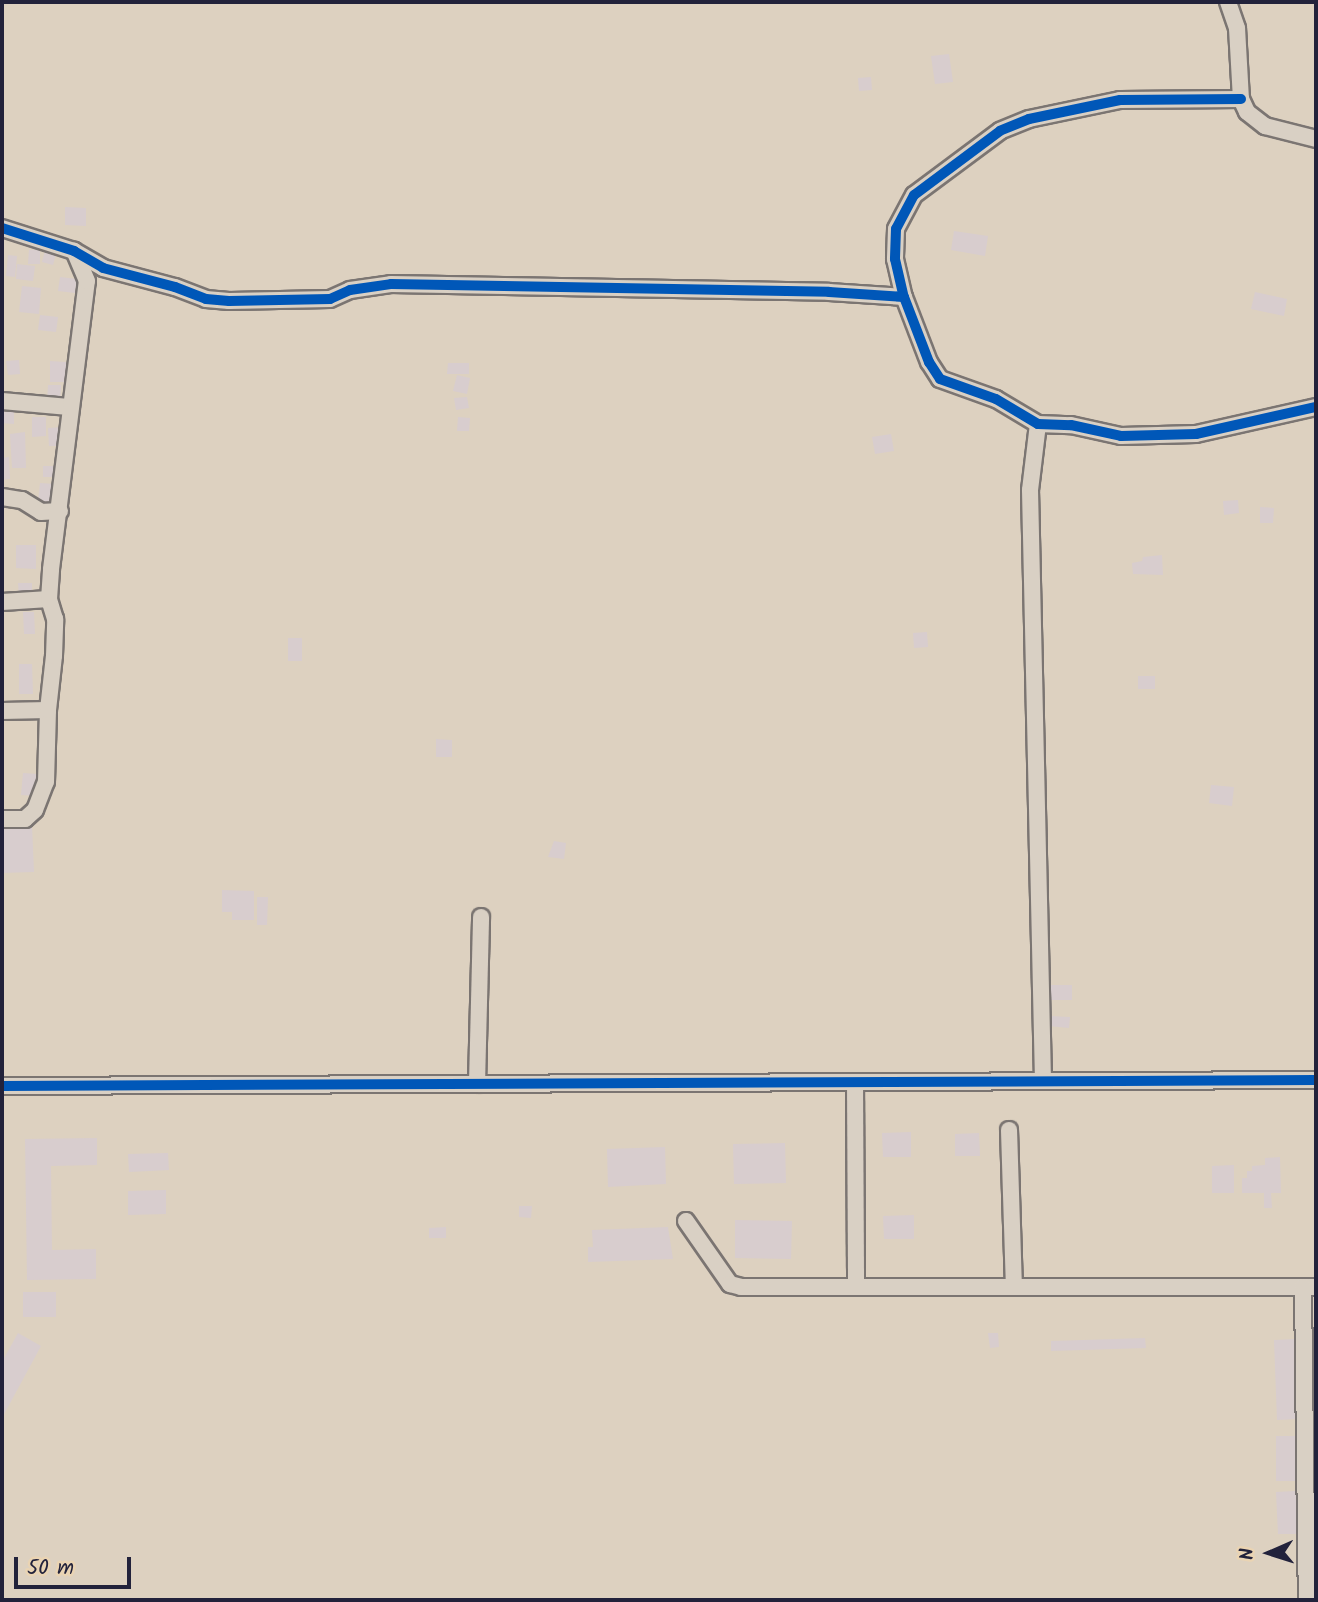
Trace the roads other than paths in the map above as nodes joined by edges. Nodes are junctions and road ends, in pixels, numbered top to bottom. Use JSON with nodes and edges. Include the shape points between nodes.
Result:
{"nodes":[{"id":1,"x":1228,"y":2,"type":"edge"},
{"id":2,"x":1241,"y":99,"type":"junction"},
{"id":3,"x":1316,"y":139,"type":"edge"},
{"id":4,"x":2,"y":228,"type":"edge"},
{"id":5,"x":74,"y":251,"type":"junction"},
{"id":6,"x":103,"y":268,"type":"junction"},
{"id":7,"x":87,"y":281,"type":"junction"},
{"id":8,"x":904,"y":297,"type":"junction"},
{"id":9,"x":2,"y":401,"type":"edge"},
{"id":10,"x":69,"y":407,"type":"junction"},
{"id":11,"x":1316,"y":407,"type":"edge"},
{"id":12,"x":1038,"y":424,"type":"junction"},
{"id":13,"x":2,"y":498,"type":"edge"},
{"id":14,"x":60,"y":511,"type":"junction"},
{"id":15,"x":49,"y":599,"type":"junction"},
{"id":16,"x":2,"y":602,"type":"edge"},
{"id":17,"x":48,"y":710,"type":"junction"},
{"id":18,"x":2,"y":711,"type":"edge"},
{"id":19,"x":2,"y":819,"type":"edge"},
{"id":20,"x":481,"y":917,"type":"dead end"},
{"id":21,"x":1316,"y":1080,"type":"edge"},
{"id":22,"x":855,"y":1082,"type":"junction"},
{"id":23,"x":1044,"y":1082,"type":"junction"},
{"id":24,"x":477,"y":1084,"type":"junction"},
{"id":25,"x":2,"y":1086,"type":"edge"},
{"id":26,"x":1009,"y":1130,"type":"dead end"},
{"id":27,"x":686,"y":1221,"type":"dead end"},
{"id":28,"x":856,"y":1285,"type":"junction"},
{"id":29,"x":1014,"y":1286,"type":"junction"},
{"id":30,"x":1310,"y":1287,"type":"edge"},
{"id":31,"x":1307,"y":1600,"type":"edge"}],
"edges":[{"from":1,"to":2,"type":"street","via":[[1237,28]]},
{"from":2,"to":3,"type":"street","via":[[1247,112],[1265,126]]},
{"from":2,"to":8,"type":"street","via":[[1120,100],[1029,119],[1000,131],[914,195],[896,229],[895,259]]},
{"from":4,"to":5,"type":"street"},
{"from":5,"to":6,"type":"street"},
{"from":5,"to":7,"type":"street"},
{"from":6,"to":7,"type":"street"},
{"from":6,"to":8,"type":"street","via":[[206,299],[229,301],[330,299],[350,290],[391,284]]},
{"from":7,"to":10,"type":"street"},
{"from":8,"to":12,"type":"street","via":[[940,379],[996,399]]},
{"from":9,"to":10,"type":"street"},
{"from":10,"to":14,"type":"street"},
{"from":11,"to":12,"type":"street","via":[[1196,434],[1121,436],[1071,425]]},
{"from":12,"to":23,"type":"street","via":[[1030,490]]},
{"from":13,"to":14,"type":"street","via":[[22,500],[41,512]]},
{"from":14,"to":15,"type":"street"},
{"from":15,"to":16,"type":"street"},
{"from":15,"to":17,"type":"street","via":[[55,619]]},
{"from":17,"to":18,"type":"street"},
{"from":17,"to":19,"type":"street","via":[[42,796],[25,819]]},
{"from":20,"to":24,"type":"street"},
{"from":21,"to":23,"type":"street"},
{"from":22,"to":23,"type":"street"},
{"from":22,"to":24,"type":"street"},
{"from":22,"to":28,"type":"street"},
{"from":24,"to":25,"type":"street"},
{"from":26,"to":29,"type":"street"},
{"from":27,"to":28,"type":"street","via":[[730,1284]]},
{"from":28,"to":29,"type":"street"},
{"from":29,"to":30,"type":"street"},
{"from":30,"to":31,"type":"street"}]}
